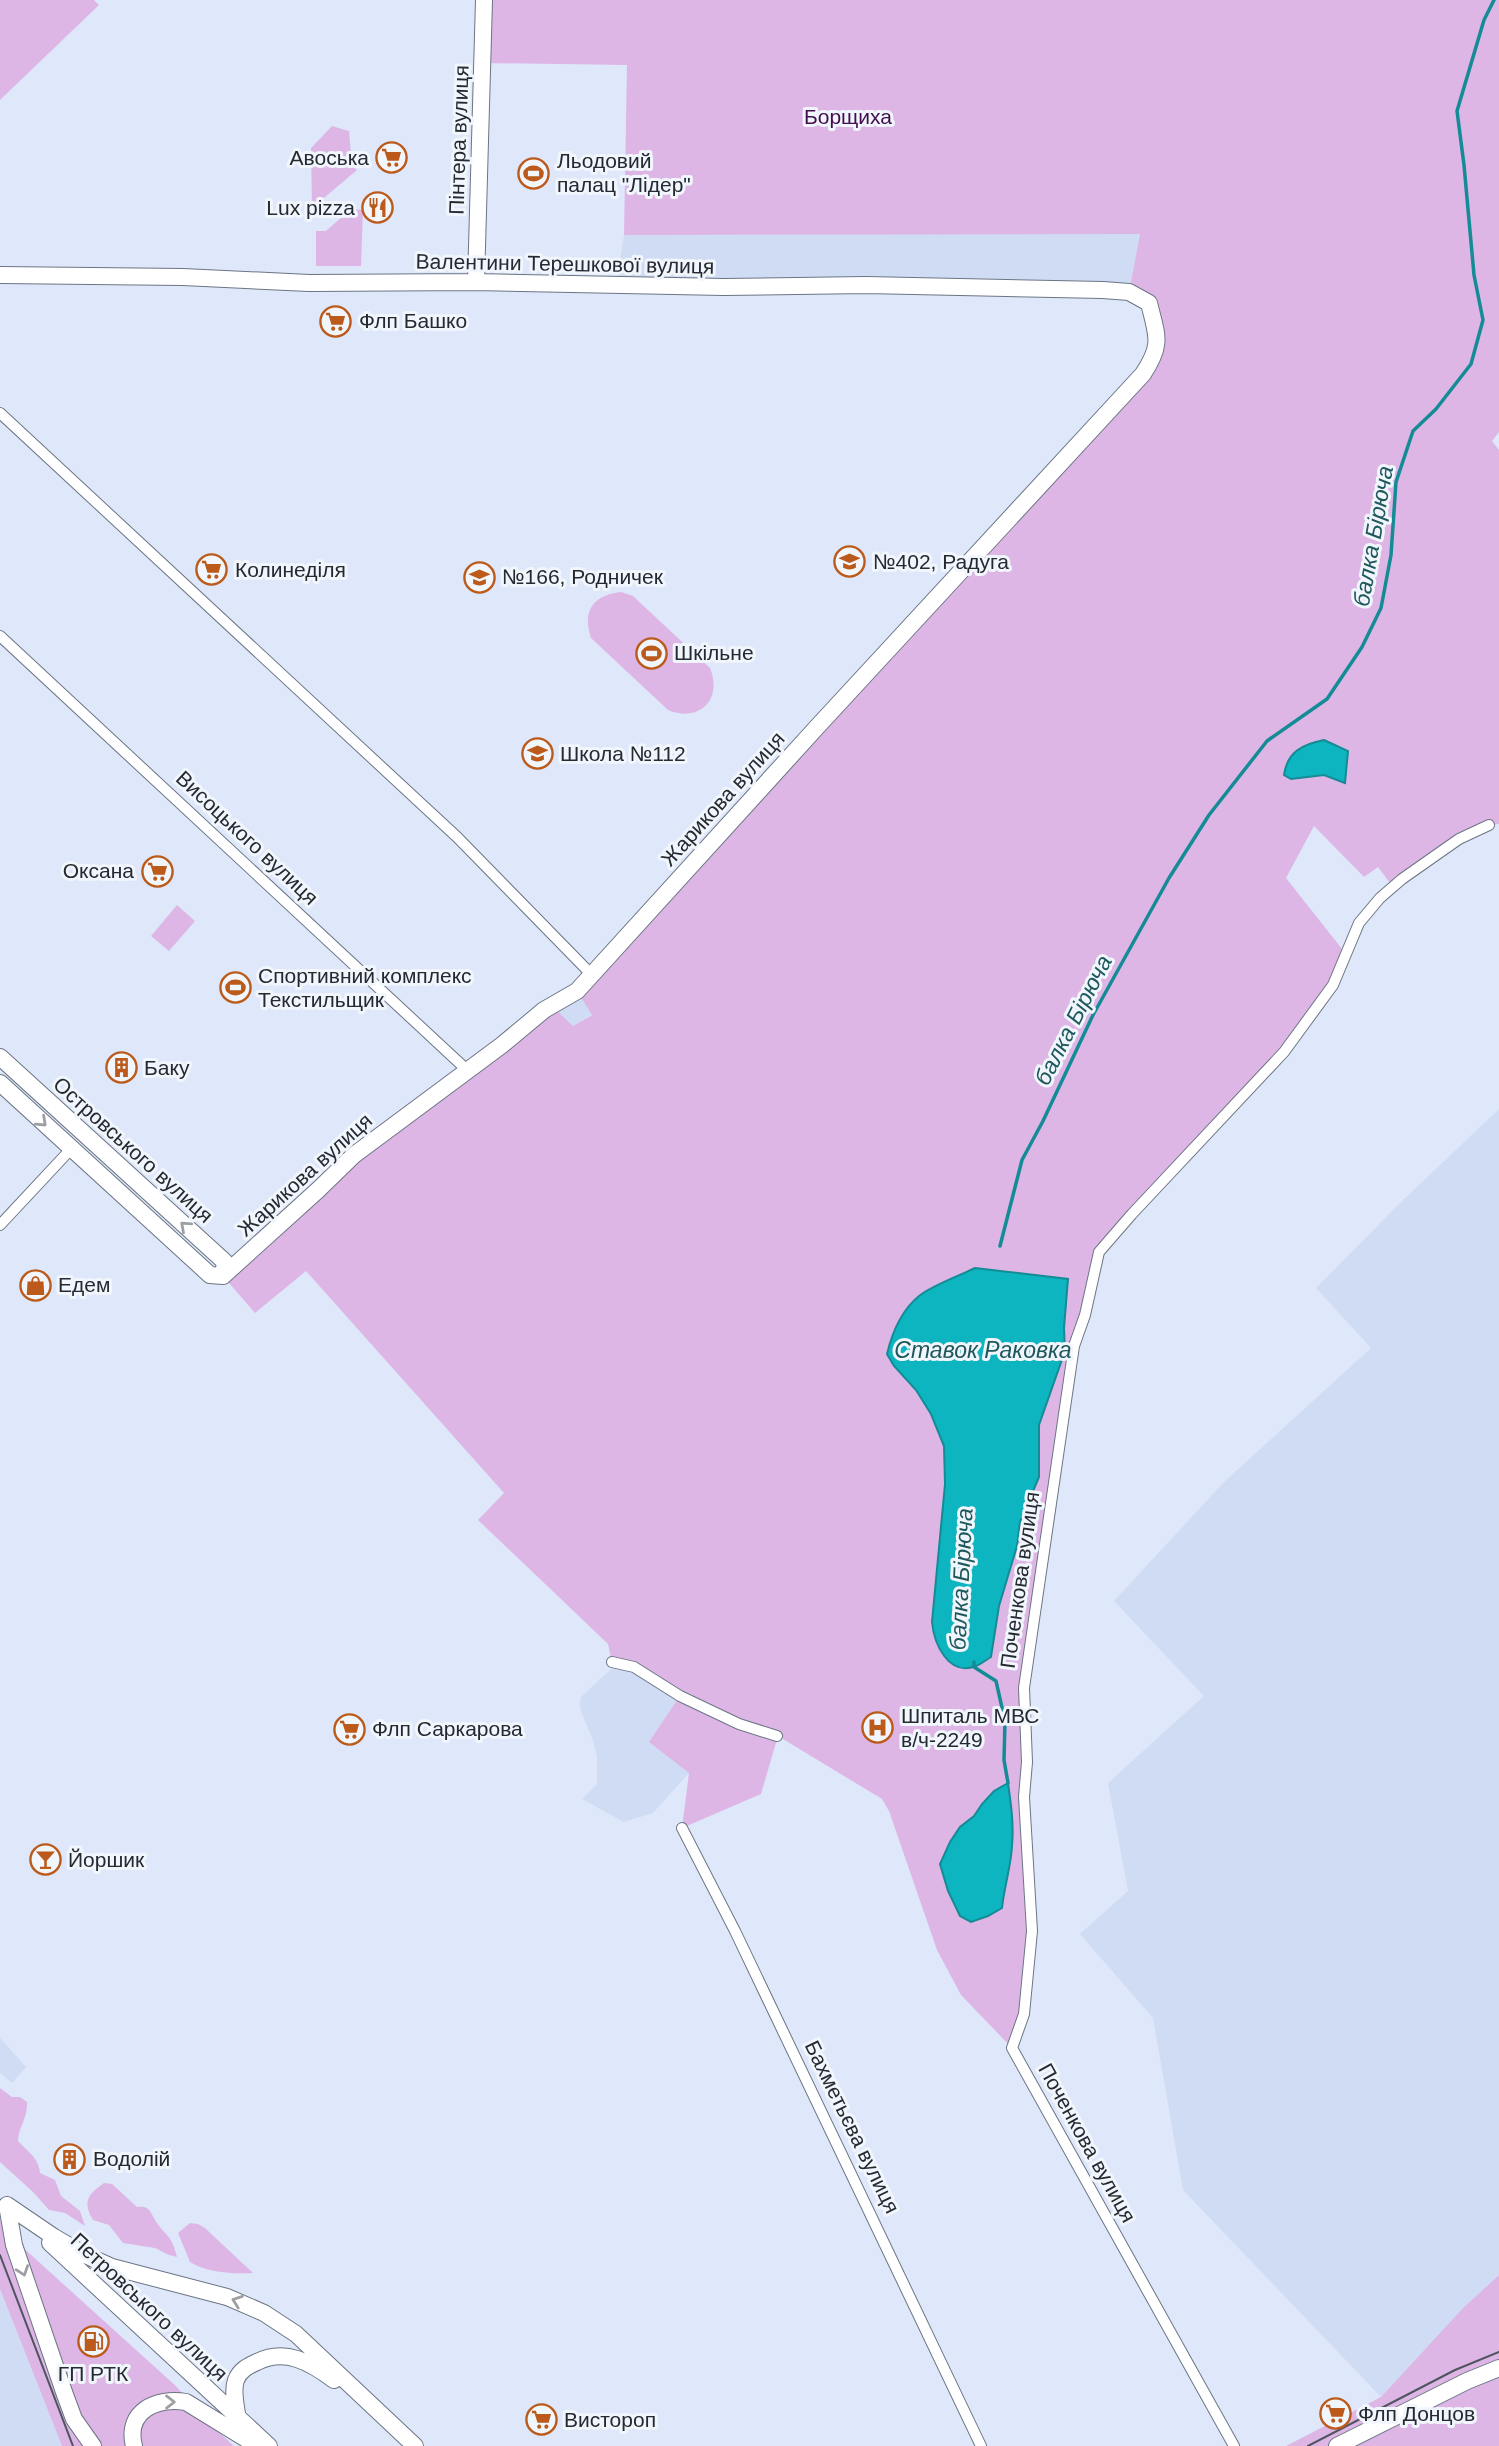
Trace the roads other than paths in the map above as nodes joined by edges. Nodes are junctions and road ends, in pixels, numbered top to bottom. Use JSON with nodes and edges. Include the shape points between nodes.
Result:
{"nodes":[{"id":1,"x":484,"y":0,"type":"edge"},
{"id":2,"x":0,"y":275,"type":"edge"},
{"id":3,"x":476,"y":282,"type":"junction"},
{"id":4,"x":1129,"y":292,"type":"joint"},
{"id":5,"x":0,"y":413,"type":"edge"},
{"id":6,"x":0,"y":636,"type":"edge"},
{"id":7,"x":1489,"y":825,"type":"dead end"},
{"id":8,"x":592,"y":975,"type":"junction"},
{"id":9,"x":0,"y":1057,"type":"edge"},
{"id":10,"x":467,"y":1070,"type":"junction"},
{"id":11,"x":0,"y":1083,"type":"edge"},
{"id":12,"x":71,"y":1149,"type":"junction"},
{"id":13,"x":0,"y":1225,"type":"edge"},
{"id":14,"x":223,"y":1276,"type":"junction"},
{"id":15,"x":612,"y":1662,"type":"dead end"},
{"id":16,"x":778,"y":1735,"type":"dead end"},
{"id":17,"x":682,"y":1828,"type":"dead end"},
{"id":18,"x":4,"y":2201,"type":"edge"},
{"id":19,"x":1499,"y":2368,"type":"edge"},
{"id":20,"x":372,"y":2408,"type":"junction"},
{"id":21,"x":238,"y":2419,"type":"junction"},
{"id":22,"x":93,"y":2446,"type":"edge"},
{"id":23,"x":134,"y":2446,"type":"edge"},
{"id":24,"x":258,"y":2446,"type":"edge"},
{"id":25,"x":269,"y":2446,"type":"edge"},
{"id":26,"x":415,"y":2446,"type":"edge"},
{"id":27,"x":981,"y":2446,"type":"edge"},
{"id":28,"x":1234,"y":2446,"type":"edge"},
{"id":29,"x":1337,"y":2446,"type":"edge"}],
"edges":[{"from":1,"to":3,"type":"street","name":"Пінтера вулиця"},
{"from":2,"to":3,"type":"street","name":"Валентини Терешкової вулиця"},
{"from":3,"to":4,"type":"street","name":"Валентини Терешкової вулиця"},
{"from":4,"to":8,"type":"street","name":"Жарикова вулиця","via":[[1149,303],[1158,339],[1153,360],[1143,374]]},
{"from":5,"to":8,"type":"street","via":[[457,836]]},
{"from":6,"to":10,"type":"street","name":"Висоцького вулиця"},
{"from":7,"to":28,"type":"street","name":"Поченкова вулиця","via":[[1459,839],[1402,879],[1359,923],[1333,985],[1284,1052],[1099,1252],[1074,1346],[1024,1688],[1032,1931],[1024,2014],[1012,2048]]},
{"from":8,"to":10,"type":"street","name":"Жарикова вулиця"},
{"from":14,"to":9,"type":"street","name":"Островського вулиця","one_way":true,"via":[[226,1262]]},
{"from":10,"to":14,"type":"street","name":"Жарикова вулиця","via":[[354,1155]]},
{"from":11,"to":12,"type":"street","name":"Островського вулиця","one_way":true},
{"from":12,"to":13,"type":"street"},
{"from":12,"to":14,"type":"street","name":"Островського вулиця","via":[[210,1275]]},
{"from":15,"to":16,"type":"street","via":[[634,1667],[739,1724]]},
{"from":17,"to":27,"type":"street","name":"Бахметьєва вулиця"},
{"from":20,"to":18,"type":"street","one_way":true,"via":[[296,2334],[246,2304],[93,2259]]},
{"from":18,"to":21,"type":"street","name":"Петровського вулиця"},
{"from":18,"to":22,"type":"street","one_way":true,"via":[[14,2245],[64,2392],[74,2419]]},
{"from":19,"to":29,"type":"street"},
{"from":20,"to":21,"type":"street","via":[[318,2370],[280,2355],[240,2372],[235,2382]]},
{"from":20,"to":26,"type":"street"},
{"from":21,"to":25,"type":"street","name":"Петровського вулиця"},
{"from":23,"to":24,"type":"street","one_way":true,"via":[[133,2429],[143,2411],[155,2403],[174,2400],[186,2402]]}]}
